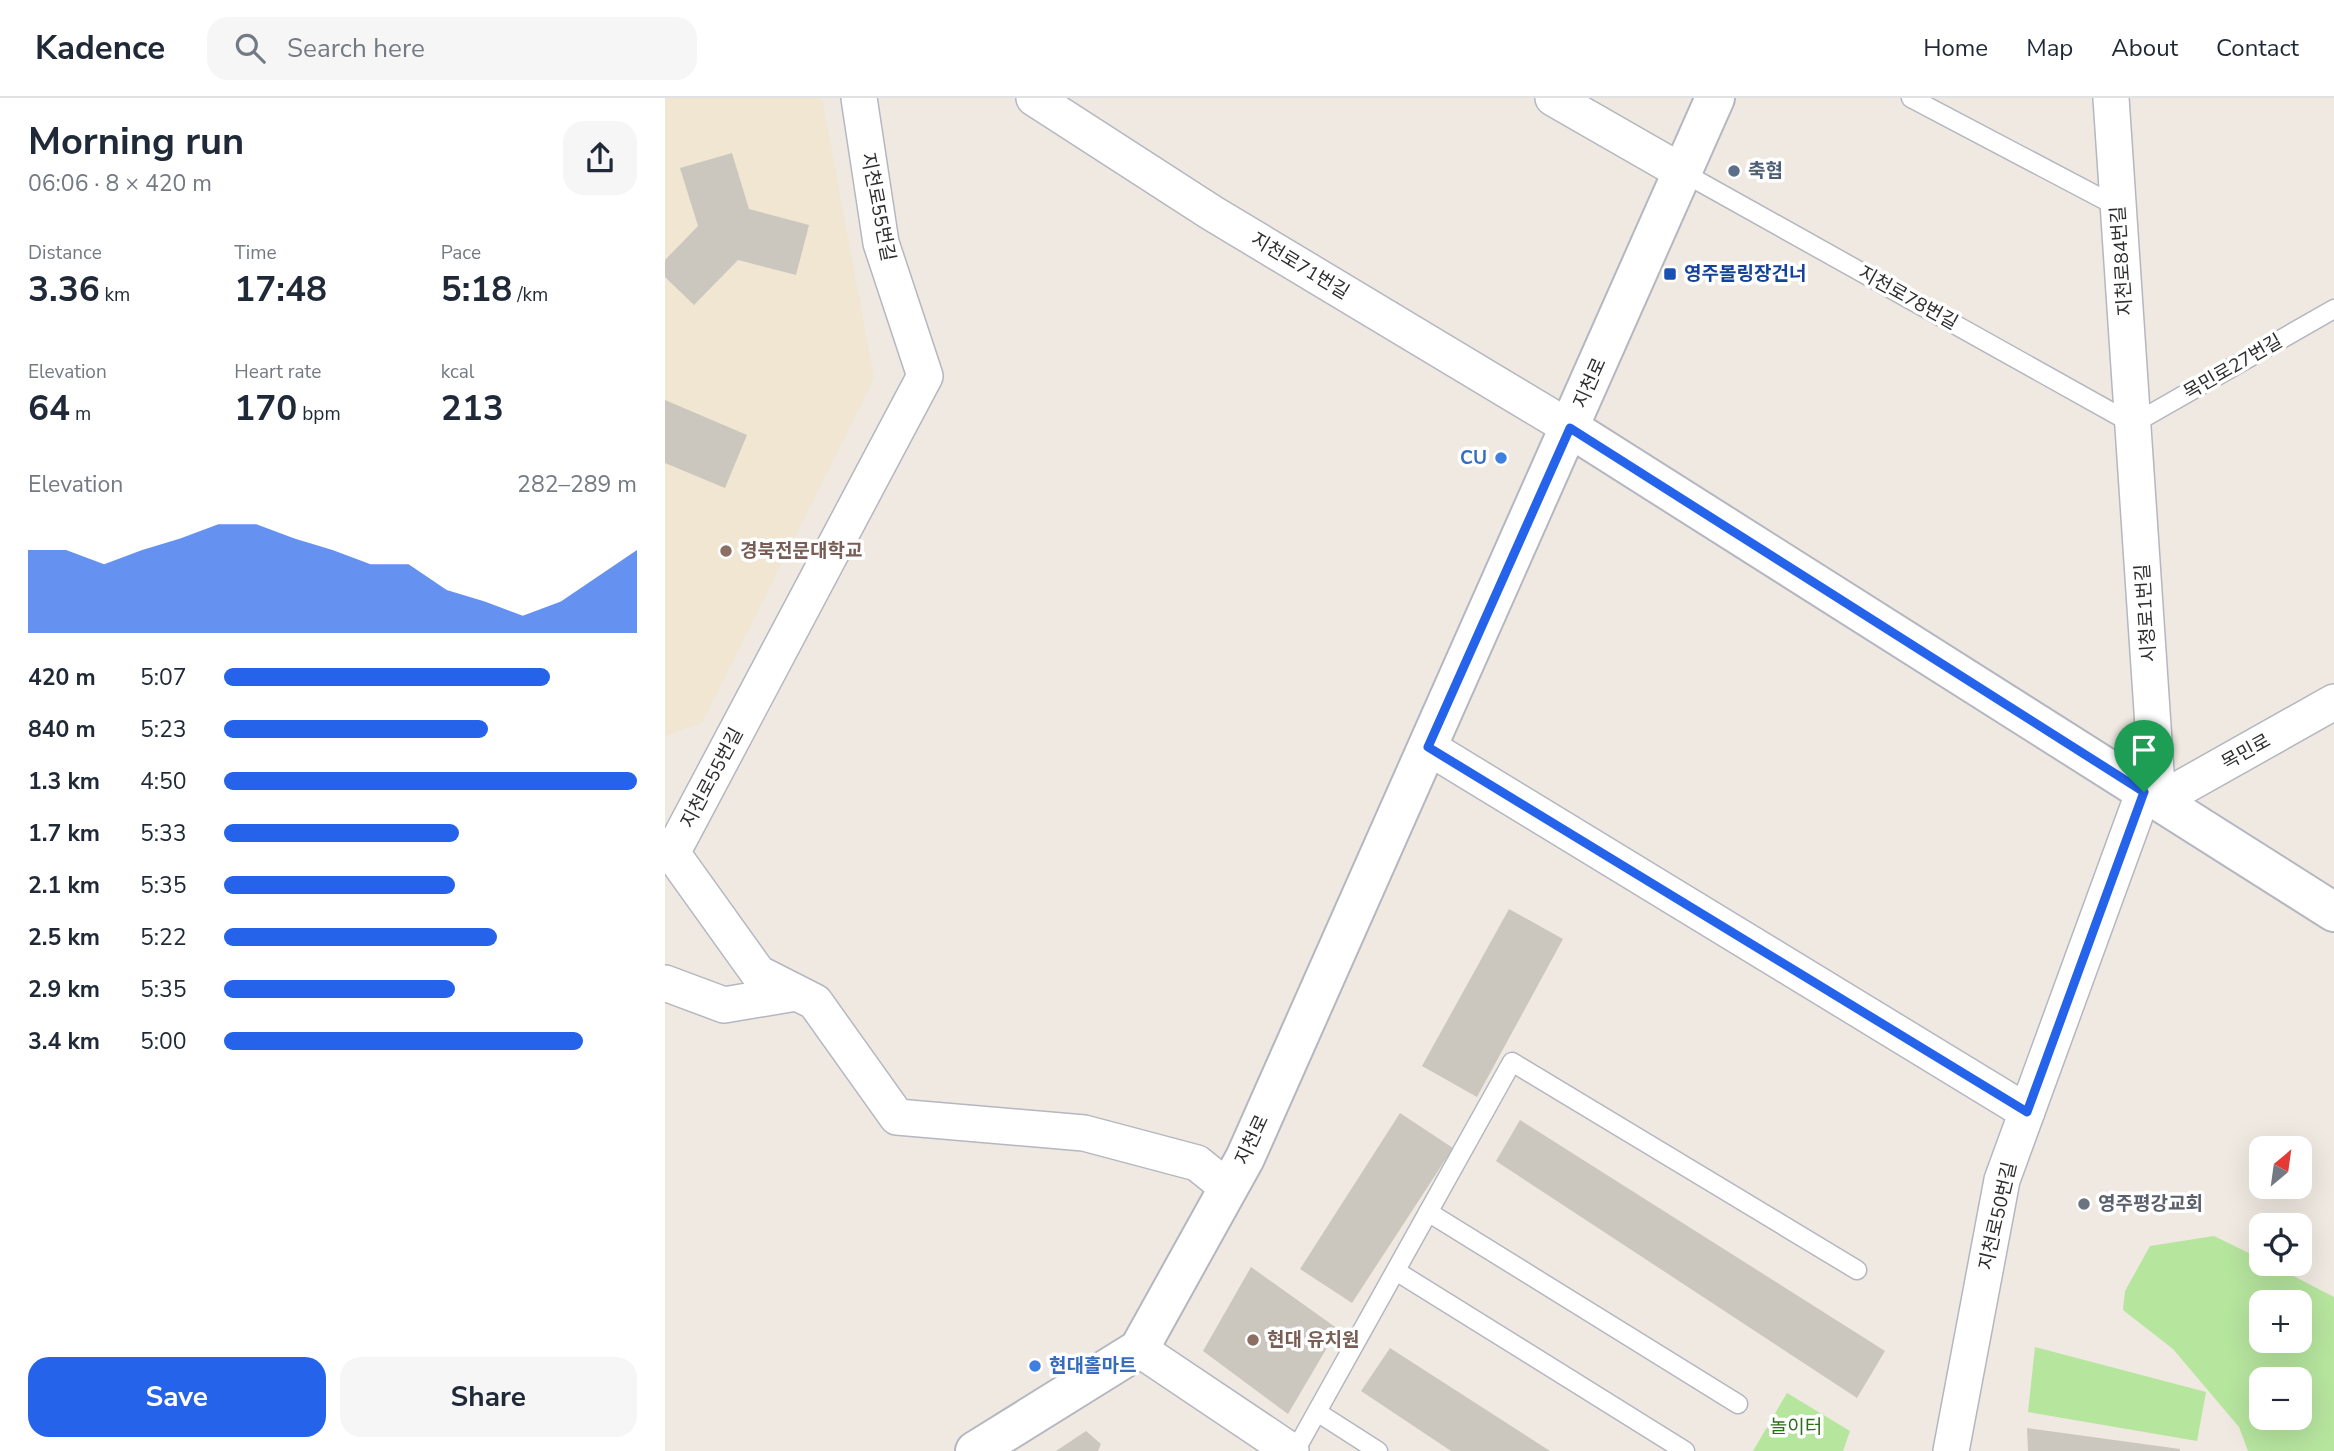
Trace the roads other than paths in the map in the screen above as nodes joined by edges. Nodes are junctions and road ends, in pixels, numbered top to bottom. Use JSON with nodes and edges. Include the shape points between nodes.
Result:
{"nodes":[{"id":1,"x":859,"y":98,"type":"edge"},
{"id":2,"x":1034,"y":98,"type":"edge"},
{"id":3,"x":1553,"y":98,"type":"edge"},
{"id":4,"x":1715,"y":98,"type":"edge"},
{"id":5,"x":1911,"y":98,"type":"edge"},
{"id":6,"x":2111,"y":98,"type":"edge"},
{"id":7,"x":1682,"y":172,"type":"junction"},
{"id":8,"x":2118,"y":207,"type":"junction"},
{"id":9,"x":2334,"y":309,"type":"edge"},
{"id":10,"x":2133,"y":424,"type":"junction"},
{"id":11,"x":1570,"y":428,"type":"junction"},
{"id":12,"x":2334,"y":702,"type":"edge"},
{"id":13,"x":1428,"y":747,"type":"junction"},
{"id":14,"x":2151,"y":796,"type":"junction"},
{"id":15,"x":2334,"y":912,"type":"edge"},
{"id":16,"x":665,"y":983,"type":"edge"},
{"id":17,"x":796,"y":992,"type":"junction"},
{"id":18,"x":2027,"y":1112,"type":"junction"},
{"id":19,"x":1228,"y":1188,"type":"junction"},
{"id":20,"x":1428,"y":1212,"type":"junction"},
{"id":21,"x":1857,"y":1270,"type":"dead end"},
{"id":22,"x":1395,"y":1272,"type":"junction"},
{"id":23,"x":1139,"y":1349,"type":"junction"},
{"id":24,"x":1738,"y":1404,"type":"dead end"},
{"id":25,"x":1317,"y":1412,"type":"junction"},
{"id":26,"x":975,"y":1451,"type":"edge"},
{"id":27,"x":1293,"y":1451,"type":"edge"},
{"id":28,"x":1378,"y":1451,"type":"edge"},
{"id":29,"x":1685,"y":1451,"type":"edge"},
{"id":30,"x":1951,"y":1451,"type":"edge"}],
"edges":[{"from":1,"to":17,"type":"street","name":"지천로55번길","via":[[881,243],[925,376],[672,853],[758,973]]},
{"from":2,"to":11,"type":"street","name":"지천로71번길","via":[[1212,213]]},
{"from":3,"to":7,"type":"street"},
{"from":4,"to":7,"type":"main road","name":"지천로"},
{"from":5,"to":8,"type":"lane"},
{"from":6,"to":8,"type":"street","name":"지천로84번길"},
{"from":7,"to":10,"type":"lane","name":"지천로78번길"},
{"from":7,"to":11,"type":"main road","name":"지천로"},
{"from":8,"to":10,"type":"street","name":"지천로84번길"},
{"from":9,"to":10,"type":"lane","name":"목민로27번길"},
{"from":10,"to":14,"type":"street","name":"시청로1번길"},
{"from":11,"to":13,"type":"main road","name":"지천로"},
{"from":11,"to":14,"type":"main road"},
{"from":12,"to":14,"type":"street","name":"목민로"},
{"from":13,"to":18,"type":"street"},
{"from":13,"to":19,"type":"main road","name":"지천로"},
{"from":14,"to":15,"type":"main road"},
{"from":14,"to":18,"type":"street","name":"지천로50번길"},
{"from":16,"to":17,"type":"street","via":[[724,1005]]},
{"from":17,"to":19,"type":"street","name":"지천로55번길","via":[[815,1002],[897,1117],[1084,1133],[1197,1163]]},
{"from":18,"to":30,"type":"street","name":"지천로50번길","via":[[2002,1180]]},
{"from":19,"to":23,"type":"main road","name":"지천로"},
{"from":20,"to":21,"type":"lane","via":[[1512,1062]]},
{"from":20,"to":22,"type":"lane"},
{"from":20,"to":24,"type":"lane"},
{"from":22,"to":25,"type":"lane"},
{"from":22,"to":29,"type":"lane"},
{"from":23,"to":26,"type":"main road","name":"지천로"},
{"from":23,"to":27,"type":"street"},
{"from":25,"to":27,"type":"lane"},
{"from":25,"to":28,"type":"lane"}]}
